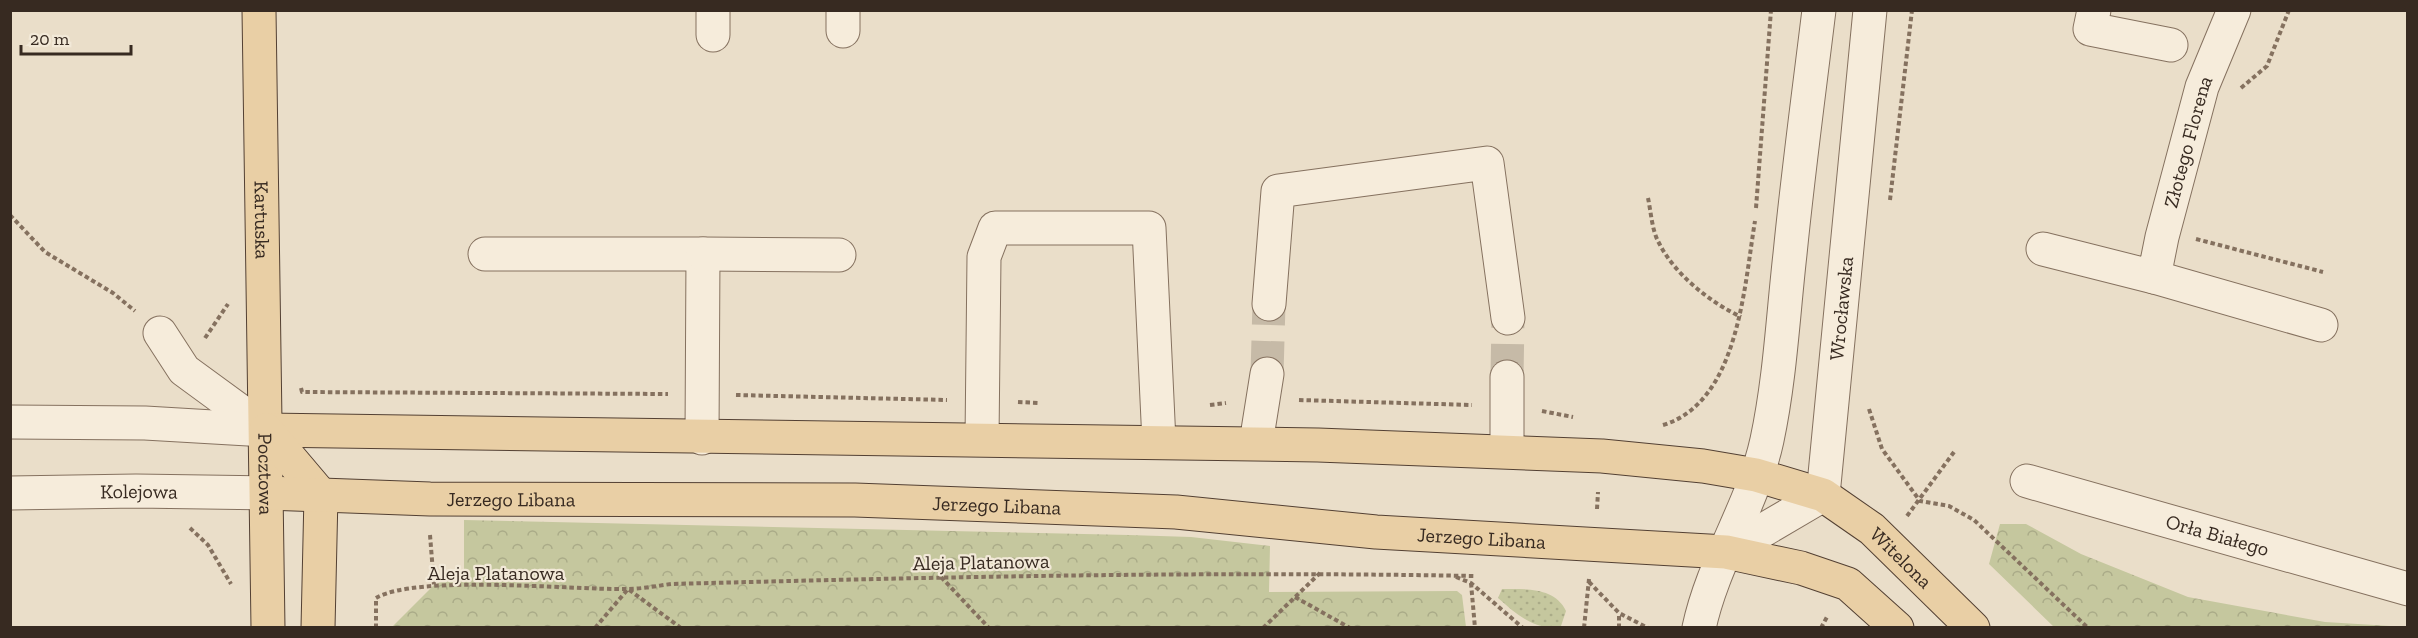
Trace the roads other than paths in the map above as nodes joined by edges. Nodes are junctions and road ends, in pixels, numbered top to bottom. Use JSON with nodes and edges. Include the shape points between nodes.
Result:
{"nodes":[{"id":1,"x":259,"y":10,"type":"edge"},
{"id":2,"x":1819,"y":10,"type":"edge"},
{"id":3,"x":1870,"y":10,"type":"edge"},
{"id":4,"x":2094,"y":10,"type":"edge"},
{"id":5,"x":2234,"y":10,"type":"edge"},
{"id":6,"x":2171,"y":45,"type":"dead end"},
{"id":7,"x":2043,"y":249,"type":"dead end"},
{"id":8,"x":485,"y":254,"type":"dead end"},
{"id":9,"x":703,"y":254,"type":"junction"},
{"id":10,"x":839,"y":255,"type":"dead end"},
{"id":11,"x":2154,"y":277,"type":"junction"},
{"id":12,"x":1269,"y":304,"type":"tunnel mouth"},
{"id":13,"x":1508,"y":318,"type":"tunnel mouth"},
{"id":14,"x":2321,"y":325,"type":"dead end"},
{"id":15,"x":160,"y":333,"type":"road end"},
{"id":16,"x":1265,"y":386,"type":"tunnel mouth"},
{"id":17,"x":1507,"y":392,"type":"tunnel mouth"},
{"id":18,"x":10,"y":422,"type":"edge"},
{"id":19,"x":266,"y":430,"type":"junction"},
{"id":20,"x":702,"y":438,"type":"junction"},
{"id":21,"x":982,"y":439,"type":"junction"},
{"id":22,"x":1159,"y":442,"type":"junction"},
{"id":23,"x":1256,"y":443,"type":"junction"},
{"id":24,"x":1507,"y":451,"type":"junction"},
{"id":25,"x":1756,"y":475,"type":"junction"},
{"id":26,"x":2027,"y":481,"type":"dead end"},
{"id":27,"x":10,"y":493,"type":"edge"},
{"id":28,"x":267,"y":493,"type":"junction"},
{"id":29,"x":321,"y":495,"type":"junction"},
{"id":30,"x":1823,"y":495,"type":"junction"},
{"id":31,"x":1726,"y":552,"type":"junction"},
{"id":32,"x":2408,"y":589,"type":"edge"},
{"id":33,"x":267,"y":627,"type":"edge"},
{"id":34,"x":318,"y":627,"type":"edge"},
{"id":35,"x":1699,"y":627,"type":"edge"},
{"id":36,"x":1896,"y":627,"type":"edge"},
{"id":37,"x":1972,"y":627,"type":"edge"}],
"edges":[{"from":1,"to":19,"type":"main road","name":"Kartuska"},
{"from":2,"to":25,"type":"street","via":[[1774,404]]},
{"from":3,"to":30,"type":"street","name":"Wrocławska"},
{"from":4,"to":6,"type":"street","via":[[2090,29]]},
{"from":5,"to":11,"type":"street","name":"Złotego Florena","via":[[2202,87]]},
{"from":7,"to":11,"type":"street"},
{"from":8,"to":9,"type":"street"},
{"from":9,"to":10,"type":"street"},
{"from":9,"to":20,"type":"street"},
{"from":11,"to":14,"type":"street"},
{"from":12,"to":13,"type":"street","via":[[1278,191],[1487,163]]},
{"from":15,"to":19,"type":"street","via":[[184,370]]},
{"from":16,"to":23,"type":"street"},
{"from":17,"to":24,"type":"street"},
{"from":18,"to":19,"type":"street","via":[[146,423]]},
{"from":19,"to":20,"type":"main road"},
{"from":19,"to":28,"type":"main road","name":"Pocztowa"},
{"from":19,"to":29,"type":"main road","name":"Pocztowa"},
{"from":20,"to":21,"type":"main road"},
{"from":21,"to":22,"type":"main road"},
{"from":21,"to":22,"type":"street","via":[[984,257],[995,228],[1149,228]]},
{"from":22,"to":23,"type":"main road"},
{"from":23,"to":24,"type":"main road"},
{"from":24,"to":25,"type":"main road","via":[[1648,460]]},
{"from":25,"to":30,"type":"main road","name":"Witelona"},
{"from":25,"to":31,"type":"street"},
{"from":26,"to":32,"type":"street","name":"Orła Białego"},
{"from":27,"to":28,"type":"street","name":"Kolejowa"},
{"from":28,"to":29,"type":"main road","name":"Jerzego Libana"},
{"from":28,"to":33,"type":"main road","name":"Pocztowa"},
{"from":29,"to":31,"type":"main road","name":"Jerzego Libana","via":[[855,500],[1176,512],[1376,532]]},
{"from":29,"to":34,"type":"main road"},
{"from":30,"to":31,"type":"street"},
{"from":30,"to":37,"type":"main road","name":"Witelona","via":[[1872,529]]},
{"from":31,"to":35,"type":"street"},
{"from":31,"to":36,"type":"main road","name":"Jerzego Libana","via":[[1848,584]]}]}
